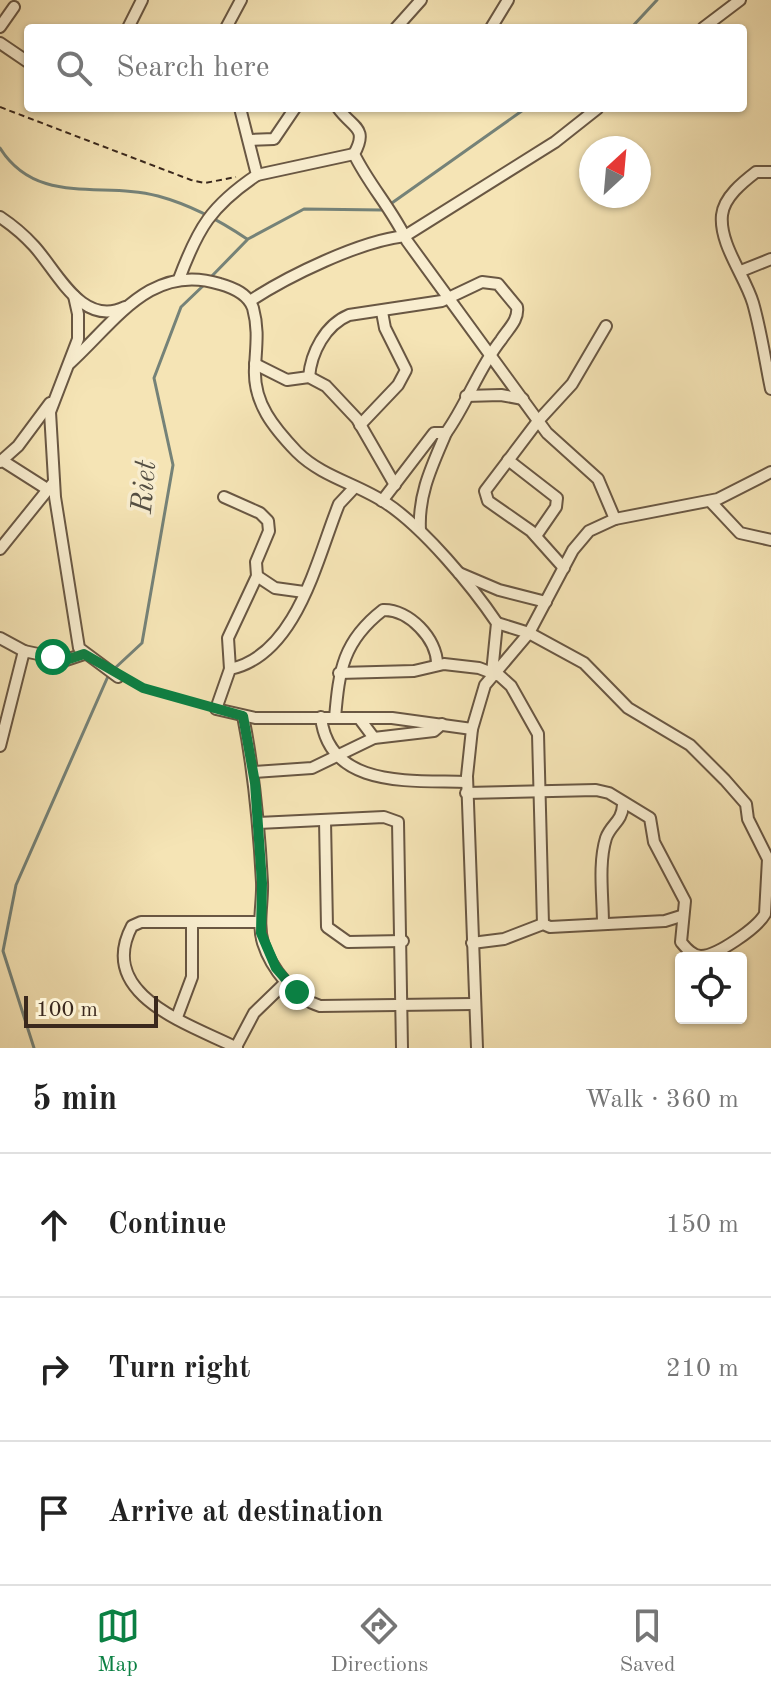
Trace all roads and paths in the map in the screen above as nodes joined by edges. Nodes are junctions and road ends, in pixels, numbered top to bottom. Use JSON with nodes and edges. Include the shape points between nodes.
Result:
{"nodes":[{"id":1,"x":142,"y":0,"type":"edge"},
{"id":2,"x":241,"y":0,"type":"edge"},
{"id":3,"x":421,"y":0,"type":"edge"},
{"id":4,"x":508,"y":0,"type":"edge"},
{"id":5,"x":740,"y":0,"type":"edge"},
{"id":6,"x":14,"y":7,"type":"dead end"},
{"id":7,"x":130,"y":24,"type":"edge"},
{"id":8,"x":228,"y":24,"type":"edge"},
{"id":9,"x":400,"y":24,"type":"edge"},
{"id":10,"x":493,"y":24,"type":"edge"},
{"id":11,"x":708,"y":24,"type":"edge"},
{"id":12,"x":0,"y":27,"type":"edge"},
{"id":13,"x":0,"y":43,"type":"edge"},
{"id":14,"x":24,"y":59,"type":"edge"},
{"id":15,"x":0,"y":107,"type":"edge"},
{"id":16,"x":241,"y":112,"type":"edge"},
{"id":17,"x":292,"y":112,"type":"edge"},
{"id":18,"x":342,"y":112,"type":"edge"},
{"id":19,"x":593,"y":112,"type":"edge"},
{"id":20,"x":250,"y":140,"type":"junction"},
{"id":21,"x":354,"y":154,"type":"junction"},
{"id":22,"x":771,"y":172,"type":"edge"},
{"id":23,"x":257,"y":175,"type":"junction"},
{"id":24,"x":0,"y":217,"type":"edge"},
{"id":25,"x":405,"y":236,"type":"junction"},
{"id":26,"x":771,"y":259,"type":"edge"},
{"id":27,"x":741,"y":271,"type":"junction"},
{"id":28,"x":179,"y":279,"type":"junction"},
{"id":29,"x":74,"y":296,"type":"junction"},
{"id":30,"x":450,"y":298,"type":"junction"},
{"id":31,"x":250,"y":301,"type":"junction"},
{"id":32,"x":126,"y":307,"type":"junction"},
{"id":33,"x":382,"y":312,"type":"junction"},
{"id":34,"x":606,"y":326,"type":"dead end"},
{"id":35,"x":766,"y":333,"type":"edge"},
{"id":36,"x":490,"y":354,"type":"junction"},
{"id":37,"x":70,"y":363,"type":"junction"},
{"id":38,"x":255,"y":364,"type":"junction"},
{"id":39,"x":309,"y":377,"type":"junction"},
{"id":40,"x":771,"y":389,"type":"edge"},
{"id":41,"x":466,"y":396,"type":"junction"},
{"id":42,"x":523,"y":399,"type":"junction"},
{"id":43,"x":52,"y":401,"type":"junction"},
{"id":44,"x":538,"y":421,"type":"junction"},
{"id":45,"x":360,"y":425,"type":"junction"},
{"id":46,"x":446,"y":433,"type":"junction"},
{"id":47,"x":508,"y":460,"type":"junction"},
{"id":48,"x":1,"y":461,"type":"edge"},
{"id":49,"x":771,"y":472,"type":"edge"},
{"id":50,"x":395,"y":485,"type":"junction"},
{"id":51,"x":50,"y":486,"type":"junction"},
{"id":52,"x":354,"y":488,"type":"junction"},
{"id":53,"x":224,"y":497,"type":"dead end"},
{"id":54,"x":382,"y":501,"type":"junction"},
{"id":55,"x":710,"y":501,"type":"junction"},
{"id":56,"x":615,"y":519,"type":"junction"},
{"id":57,"x":420,"y":530,"type":"junction"},
{"id":58,"x":536,"y":536,"type":"junction"},
{"id":59,"x":771,"y":540,"type":"edge"},
{"id":60,"x":0,"y":549,"type":"edge"},
{"id":61,"x":564,"y":568,"type":"junction"},
{"id":62,"x":454,"y":570,"type":"junction"},
{"id":63,"x":257,"y":576,"type":"junction"},
{"id":64,"x":304,"y":592,"type":"junction"},
{"id":65,"x":546,"y":602,"type":"junction"},
{"id":66,"x":497,"y":623,"type":"junction"},
{"id":67,"x":529,"y":633,"type":"junction"},
{"id":68,"x":0,"y":638,"type":"edge"},
{"id":69,"x":24,"y":651,"type":"junction"},
{"id":70,"x":84,"y":654,"type":"junction"},
{"id":71,"x":437,"y":664,"type":"junction"},
{"id":72,"x":230,"y":669,"type":"junction"},
{"id":73,"x":339,"y":673,"type":"junction"},
{"id":74,"x":492,"y":673,"type":"junction"},
{"id":75,"x":118,"y":677,"type":"joint"},
{"id":76,"x":216,"y":709,"type":"junction"},
{"id":77,"x":243,"y":716,"type":"junction"},
{"id":78,"x":321,"y":717,"type":"junction"},
{"id":79,"x":335,"y":718,"type":"junction"},
{"id":80,"x":359,"y":718,"type":"junction"},
{"id":81,"x":442,"y":724,"type":"junction"},
{"id":82,"x":472,"y":729,"type":"junction"},
{"id":83,"x":374,"y":738,"type":"junction"},
{"id":84,"x":0,"y":746,"type":"edge"},
{"id":85,"x":336,"y":757,"type":"junction"},
{"id":86,"x":254,"y":772,"type":"junction"},
{"id":87,"x":466,"y":787,"type":"junction"},
{"id":88,"x":537,"y":792,"type":"junction"},
{"id":89,"x":623,"y":805,"type":"junction"},
{"id":90,"x":325,"y":820,"type":"junction"},
{"id":91,"x":258,"y":823,"type":"junction"},
{"id":92,"x":681,"y":916,"type":"junction"},
{"id":93,"x":260,"y":922,"type":"junction"},
{"id":94,"x":192,"y":924,"type":"junction"},
{"id":95,"x":543,"y":924,"type":"junction"},
{"id":96,"x":603,"y":924,"type":"junction"},
{"id":97,"x":403,"y":941,"type":"junction"},
{"id":98,"x":472,"y":943,"type":"junction"},
{"id":99,"x":286,"y":982,"type":"junction"},
{"id":100,"x":473,"y":1004,"type":"junction"},
{"id":101,"x":404,"y":1007,"type":"junction"},
{"id":102,"x":177,"y":1017,"type":"junction"},
{"id":103,"x":236,"y":1048,"type":"edge"},
{"id":104,"x":402,"y":1048,"type":"edge"},
{"id":105,"x":477,"y":1048,"type":"edge"}],
"edges":[{"from":1,"to":7,"type":"street"},
{"from":2,"to":8,"type":"street"},
{"from":3,"to":9,"type":"street"},
{"from":4,"to":10,"type":"street"},
{"from":5,"to":11,"type":"street"},
{"from":6,"to":12,"type":"street"},
{"from":13,"to":14,"type":"street"},
{"from":15,"to":23,"type":"path","via":[[191,180],[205,183]]},
{"from":16,"to":20,"type":"street"},
{"from":17,"to":20,"type":"street","via":[[274,139]]},
{"from":18,"to":21,"type":"street","via":[[360,130]]},
{"from":19,"to":25,"type":"street","via":[[555,142]]},
{"from":20,"to":23,"type":"street"},
{"from":21,"to":23,"type":"street"},
{"from":21,"to":25,"type":"street"},
{"from":22,"to":27,"type":"street","via":[[752,174],[723,210],[728,243]]},
{"from":23,"to":28,"type":"street","via":[[202,223]]},
{"from":24,"to":29,"type":"street","via":[[34,246]]},
{"from":25,"to":30,"type":"street"},
{"from":25,"to":31,"type":"street","via":[[328,261]]},
{"from":26,"to":27,"type":"street"},
{"from":27,"to":35,"type":"street"},
{"from":28,"to":31,"type":"street","via":[[201,278],[233,288]]},
{"from":28,"to":32,"type":"street","via":[[150,289]]},
{"from":29,"to":32,"type":"street","via":[[101,313]]},
{"from":29,"to":37,"type":"street","via":[[78,330]]},
{"from":30,"to":33,"type":"street"},
{"from":30,"to":36,"type":"street"},
{"from":30,"to":36,"type":"street","via":[[488,281],[513,301],[517,315]]},
{"from":31,"to":38,"type":"street","via":[[259,333]]},
{"from":32,"to":37,"type":"street"},
{"from":33,"to":39,"type":"street","via":[[349,315],[336,322],[315,350]]},
{"from":33,"to":45,"type":"street","via":[[406,370]]},
{"from":34,"to":44,"type":"street","via":[[572,384]]},
{"from":35,"to":40,"type":"street"},
{"from":36,"to":41,"type":"street"},
{"from":36,"to":42,"type":"street"},
{"from":37,"to":43,"type":"street"},
{"from":38,"to":39,"type":"street","via":[[287,380]]},
{"from":38,"to":52,"type":"street","via":[[258,398],[275,426],[302,456]]},
{"from":39,"to":45,"type":"street","via":[[342,400]]},
{"from":41,"to":42,"type":"street"},
{"from":41,"to":46,"type":"street"},
{"from":42,"to":44,"type":"street"},
{"from":43,"to":48,"type":"street"},
{"from":43,"to":51,"type":"street"},
{"from":44,"to":47,"type":"street"},
{"from":44,"to":56,"type":"street","via":[[598,479]]},
{"from":45,"to":50,"type":"street"},
{"from":46,"to":50,"type":"street","via":[[434,433]]},
{"from":46,"to":57,"type":"street","via":[[418,508]]},
{"from":47,"to":58,"type":"street","via":[[556,496],[556,507]]},
{"from":47,"to":58,"type":"street","via":[[486,487],[487,498]]},
{"from":48,"to":51,"type":"street"},
{"from":49,"to":55,"type":"street"},
{"from":50,"to":54,"type":"street"},
{"from":51,"to":60,"type":"street"},
{"from":51,"to":70,"type":"street","via":[[75,633]]},
{"from":52,"to":54,"type":"street"},
{"from":52,"to":64,"type":"street","via":[[339,504]]},
{"from":53,"to":63,"type":"street","via":[[268,521]]},
{"from":54,"to":57,"type":"street"},
{"from":55,"to":56,"type":"street"},
{"from":55,"to":59,"type":"street","via":[[743,534]]},
{"from":56,"to":61,"type":"street","via":[[589,531]]},
{"from":57,"to":62,"type":"street"},
{"from":58,"to":61,"type":"street"},
{"from":61,"to":65,"type":"street"},
{"from":62,"to":65,"type":"street","via":[[499,590]]},
{"from":62,"to":66,"type":"street"},
{"from":63,"to":64,"type":"street","via":[[275,588]]},
{"from":63,"to":72,"type":"street","via":[[228,638]]},
{"from":64,"to":72,"type":"street","via":[[280,638],[242,667]]},
{"from":65,"to":67,"type":"street"},
{"from":66,"to":67,"type":"street"},
{"from":66,"to":74,"type":"street"},
{"from":67,"to":74,"type":"street"},
{"from":67,"to":92,"type":"street","via":[[584,663],[628,708],[690,745],[746,804],[768,859],[765,914],[744,936],[703,956],[691,954],[681,942]]},
{"from":68,"to":69,"type":"street"},
{"from":69,"to":70,"type":"street","via":[[66,660]]},
{"from":69,"to":84,"type":"street"},
{"from":70,"to":75,"type":"street"},
{"from":71,"to":73,"type":"street","via":[[414,671]]},
{"from":71,"to":73,"type":"street","via":[[434,646],[420,628],[386,609],[358,635]]},
{"from":71,"to":74,"type":"street"},
{"from":72,"to":76,"type":"street"},
{"from":73,"to":79,"type":"street"},
{"from":74,"to":82,"type":"street"},
{"from":74,"to":88,"type":"street","via":[[514,689],[536,729]]},
{"from":75,"to":76,"type":"path"},
{"from":76,"to":77,"type":"street"},
{"from":77,"to":78,"type":"street"},
{"from":77,"to":86,"type":"street"},
{"from":78,"to":79,"type":"street"},
{"from":78,"to":85,"type":"street","via":[[324,740]]},
{"from":79,"to":80,"type":"street"},
{"from":80,"to":81,"type":"street"},
{"from":80,"to":83,"type":"street"},
{"from":81,"to":82,"type":"street"},
{"from":81,"to":83,"type":"street","via":[[434,731]]},
{"from":82,"to":87,"type":"street"},
{"from":83,"to":85,"type":"street"},
{"from":85,"to":86,"type":"street","via":[[312,768]]},
{"from":85,"to":87,"type":"street","via":[[372,774]]},
{"from":86,"to":91,"type":"street"},
{"from":87,"to":88,"type":"street"},
{"from":87,"to":98,"type":"street"},
{"from":88,"to":89,"type":"street","via":[[596,790]]},
{"from":88,"to":95,"type":"street"},
{"from":89,"to":92,"type":"street","via":[[650,818],[654,842],[685,901]]},
{"from":89,"to":96,"type":"street","via":[[621,820],[608,833],[604,848]]},
{"from":90,"to":91,"type":"street"},
{"from":90,"to":97,"type":"street","via":[[327,927],[348,942]]},
{"from":90,"to":97,"type":"street","via":[[388,817],[398,822]]},
{"from":91,"to":93,"type":"street"},
{"from":92,"to":96,"type":"street"},
{"from":93,"to":94,"type":"street"},
{"from":93,"to":99,"type":"street","via":[[268,954]]},
{"from":94,"to":102,"type":"street","via":[[192,977]]},
{"from":94,"to":102,"type":"street","via":[[135,924],[126,942],[128,973],[139,994]]},
{"from":95,"to":96,"type":"street"},
{"from":95,"to":98,"type":"street","via":[[504,939]]},
{"from":97,"to":101,"type":"street"},
{"from":98,"to":100,"type":"street"},
{"from":99,"to":101,"type":"street","via":[[320,1006]]},
{"from":99,"to":103,"type":"street","via":[[254,1013]]},
{"from":100,"to":101,"type":"street"},
{"from":100,"to":105,"type":"street"},
{"from":101,"to":104,"type":"street"},
{"from":102,"to":103,"type":"street"}]}
